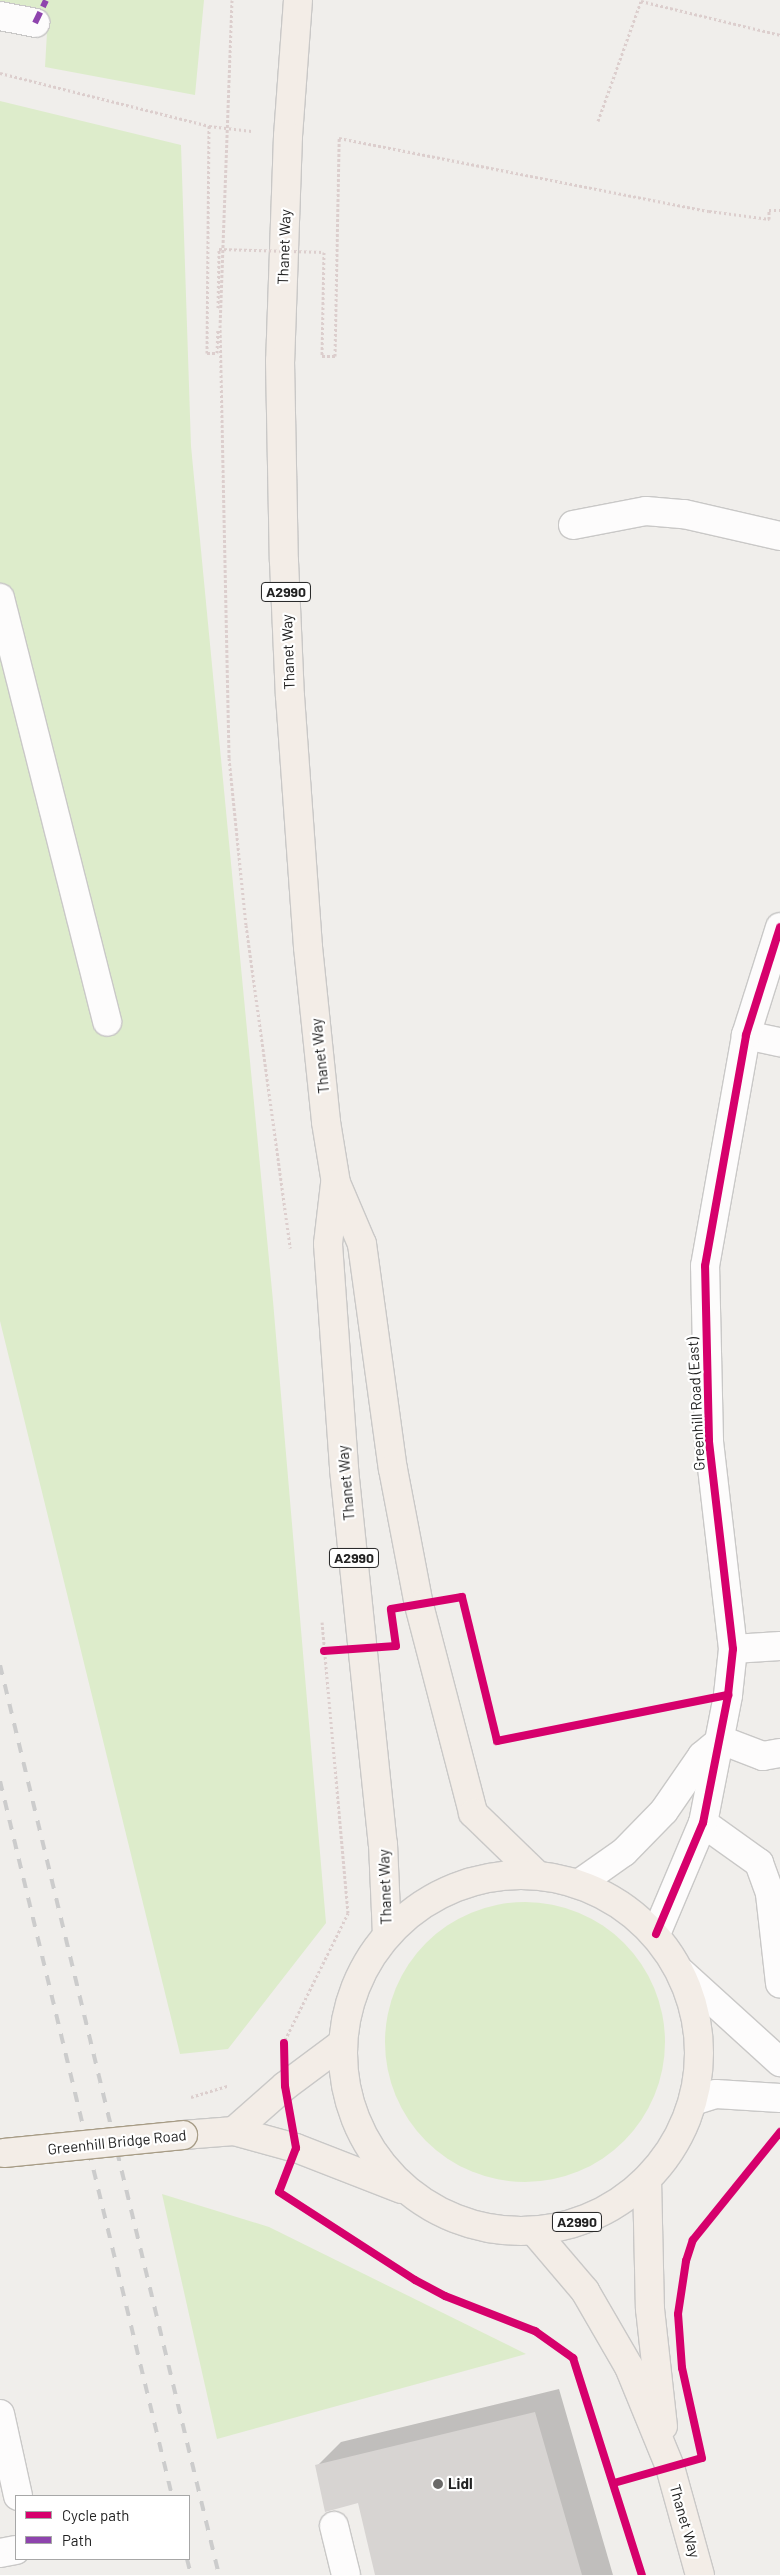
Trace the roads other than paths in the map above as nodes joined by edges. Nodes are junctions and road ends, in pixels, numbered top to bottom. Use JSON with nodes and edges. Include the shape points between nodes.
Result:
{"nodes":[{"id":1,"x":298,"y":0,"type":"edge"},
{"id":2,"x":0,"y":16,"type":"edge"},
{"id":3,"x":35,"y":23,"type":"dead end"},
{"id":4,"x":573,"y":525,"type":"dead end"},
{"id":5,"x":780,"y":536,"type":"edge"},
{"id":6,"x":0,"y":598,"type":"edge"},
{"id":7,"x":780,"y":927,"type":"edge"},
{"id":8,"x":107,"y":1022,"type":"dead end"},
{"id":9,"x":746,"y":1035,"type":"junction"},
{"id":10,"x":780,"y":1042,"type":"edge"},
{"id":11,"x":336,"y":1183,"type":"junction"},
{"id":12,"x":780,"y":1646,"type":"edge"},
{"id":13,"x":733,"y":1649,"type":"junction"},
{"id":14,"x":721,"y":1740,"type":"junction"},
{"id":15,"x":780,"y":1753,"type":"edge"},
{"id":16,"x":703,"y":1823,"type":"junction"},
{"id":17,"x":535,"y":1873,"type":"junction"},
{"id":18,"x":580,"y":1883,"type":"junction"},
{"id":19,"x":387,"y":1934,"type":"junction"},
{"id":20,"x":656,"y":1934,"type":"junction"},
{"id":21,"x":681,"y":1972,"type":"junction"},
{"id":22,"x":780,"y":1982,"type":"edge"},
{"id":23,"x":343,"y":2043,"type":"junction"},
{"id":24,"x":780,"y":2062,"type":"edge"},
{"id":25,"x":780,"y":2098,"type":"edge"},
{"id":26,"x":693,"y":2101,"type":"junction"},
{"id":27,"x":234,"y":2131,"type":"junction"},
{"id":28,"x":2,"y":2153,"type":"edge"},
{"id":29,"x":648,"y":2179,"type":"junction"},
{"id":30,"x":411,"y":2193,"type":"junction"},
{"id":31,"x":534,"y":2231,"type":"junction"},
{"id":32,"x":0,"y":2414,"type":"edge"},
{"id":33,"x":670,"y":2467,"type":"junction"},
{"id":34,"x":18,"y":2495,"type":"edge"},
{"id":35,"x":334,"y":2526,"type":"dead end"},
{"id":36,"x":15,"y":2550,"type":"edge"},
{"id":37,"x":0,"y":2553,"type":"edge"},
{"id":38,"x":346,"y":2575,"type":"edge"},
{"id":39,"x":700,"y":2575,"type":"edge"}],
"edges":[{"from":1,"to":11,"type":"main road","name":"Thanet Way","number":"A2990","via":[[288,136],[280,361],[290,696],[308,947]]},
{"from":2,"to":3,"type":"street"},
{"from":4,"to":5,"type":"street","via":[[646,511],[684,514]]},
{"from":6,"to":8,"type":"street"},
{"from":7,"to":9,"type":"street","name":"Greenhill Road (East)"},
{"from":9,"to":10,"type":"street"},
{"from":9,"to":13,"type":"street","name":"Greenhill Road (East)","via":[[705,1266],[709,1440]]},
{"from":11,"to":17,"type":"main road","name":"Thanet Way","number":"A2990","via":[[362,1244],[394,1469],[419,1605],[473,1813]]},
{"from":11,"to":19,"type":"main road","name":"Thanet Way","number":"A2990","via":[[328,1244],[344,1469],[383,1844]]},
{"from":12,"to":13,"type":"street"},
{"from":13,"to":14,"type":"street","name":"Greenhill Road (East)"},
{"from":14,"to":15,"type":"street","via":[[763,1756]]},
{"from":14,"to":16,"type":"street","name":"Greenhill Road (East)"},
{"from":14,"to":18,"type":"street","via":[[702,1756],[664,1811],[624,1852]]},
{"from":16,"to":20,"type":"street","name":"Greenhill Road (East)"},
{"from":16,"to":22,"type":"street","via":[[759,1864],[770,1894]]},
{"from":17,"to":18,"type":"main road","number":"A2990"},
{"from":17,"to":19,"type":"main road","number":"A2990","via":[[480,1878],[429,1898]]},
{"from":18,"to":20,"type":"main road","number":"A2990"},
{"from":19,"to":23,"type":"main road","number":"A2990","via":[[364,1966],[352,1996]]},
{"from":20,"to":21,"type":"main road","number":"A2990"},
{"from":21,"to":24,"type":"street"},
{"from":21,"to":26,"type":"main road","number":"A2990","via":[[696,2013],[700,2057]]},
{"from":23,"to":27,"type":"main road","via":[[285,2086]]},
{"from":23,"to":30,"type":"main road","number":"A2990","via":[[345,2086],[358,2126],[380,2162]]},
{"from":25,"to":26,"type":"street","via":[[716,2094]]},
{"from":26,"to":29,"type":"main road","number":"A2990","via":[[675,2143]]},
{"from":27,"to":28,"type":"main road","name":"Greenhill Bridge Road","bridge":true},
{"from":27,"to":30,"type":"main road","name":"Greenhill Bridge Road","via":[[296,2148]]},
{"from":29,"to":31,"type":"main road","number":"A2990","via":[[614,2205],[576,2223]]},
{"from":29,"to":33,"type":"main road","number":"A2990","via":[[650,2309]]},
{"from":30,"to":31,"type":"main road","number":"A2990","via":[[448,2216],[482,2226]]},
{"from":31,"to":33,"type":"main road","number":"A2990","via":[[585,2292],[628,2366]]},
{"from":32,"to":34,"type":"street"},
{"from":33,"to":39,"type":"main road","name":"Thanet Way","number":"A2990"},
{"from":35,"to":38,"type":"street"},
{"from":36,"to":37,"type":"street"}]}
